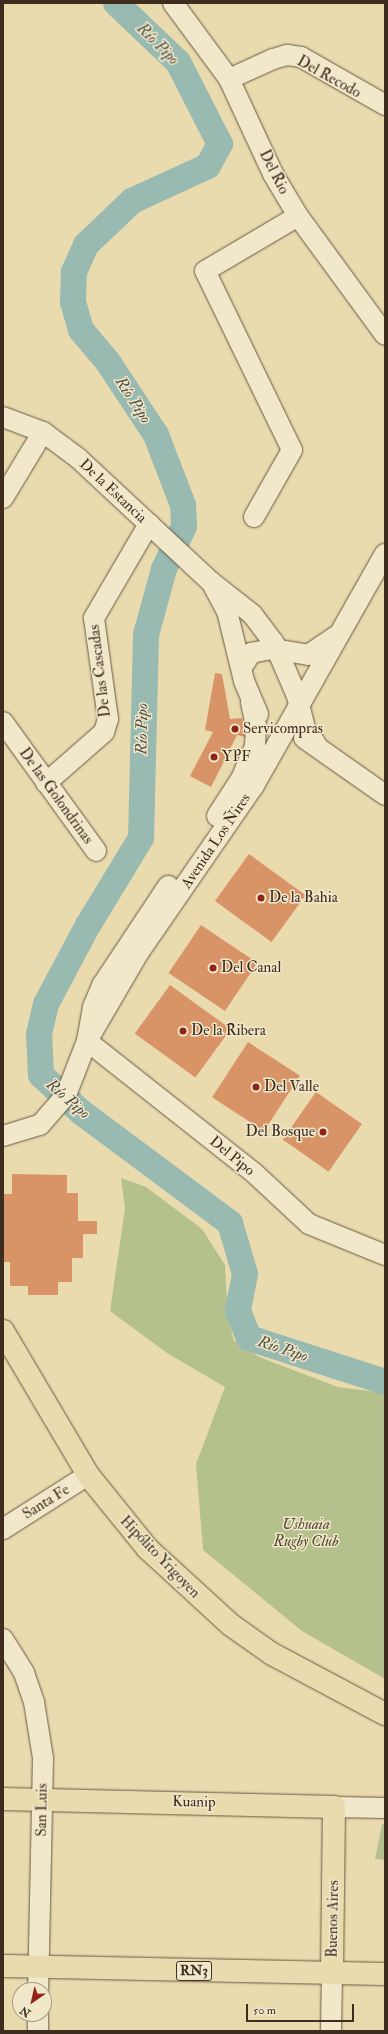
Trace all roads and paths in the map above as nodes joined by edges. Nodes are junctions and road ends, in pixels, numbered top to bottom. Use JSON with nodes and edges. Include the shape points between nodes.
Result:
{"nodes":[{"id":1,"x":173,"y":3,"type":"edge"},
{"id":2,"x":229,"y":79,"type":"junction"},
{"id":3,"x":385,"y":105,"type":"edge"},
{"id":4,"x":298,"y":216,"type":"junction"},
{"id":5,"x":385,"y":335,"type":"edge"},
{"id":6,"x":3,"y":417,"type":"edge"},
{"id":7,"x":43,"y":432,"type":"junction"},
{"id":8,"x":3,"y":498,"type":"edge"},
{"id":9,"x":254,"y":517,"type":"dead end"},
{"id":10,"x":149,"y":524,"type":"junction"},
{"id":11,"x":385,"y":554,"type":"edge"},
{"id":12,"x":205,"y":576,"type":"junction"},
{"id":13,"x":336,"y":636,"type":"junction"},
{"id":14,"x":278,"y":651,"type":"junction"},
{"id":15,"x":242,"y":667,"type":"junction"},
{"id":16,"x":251,"y":703,"type":"junction"},
{"id":17,"x":299,"y":705,"type":"junction"},
{"id":18,"x":3,"y":722,"type":"edge"},
{"id":19,"x":283,"y":728,"type":"junction"},
{"id":20,"x":316,"y":744,"type":"junction"},
{"id":21,"x":46,"y":783,"type":"junction"},
{"id":22,"x":385,"y":795,"type":"edge"},
{"id":23,"x":217,"y":827,"type":"junction"},
{"id":24,"x":96,"y":851,"type":"dead end"},
{"id":25,"x":87,"y":1041,"type":"junction"},
{"id":26,"x":3,"y":1136,"type":"edge"},
{"id":27,"x":385,"y":1255,"type":"edge"},
{"id":28,"x":3,"y":1331,"type":"edge"},
{"id":29,"x":88,"y":1475,"type":"junction"},
{"id":30,"x":3,"y":1529,"type":"edge"},
{"id":31,"x":3,"y":1639,"type":"edge"},
{"id":32,"x":385,"y":1714,"type":"edge"},
{"id":33,"x":3,"y":1799,"type":"edge"},
{"id":34,"x":42,"y":1799,"type":"junction"},
{"id":35,"x":334,"y":1806,"type":"junction"},
{"id":36,"x":385,"y":1808,"type":"edge"},
{"id":37,"x":3,"y":1966,"type":"edge"},
{"id":38,"x":39,"y":1968,"type":"junction"},
{"id":39,"x":332,"y":1973,"type":"junction"},
{"id":40,"x":385,"y":1974,"type":"edge"},
{"id":41,"x":38,"y":1982,"type":"edge"},
{"id":42,"x":332,"y":2031,"type":"edge"}],
"edges":[{"from":1,"to":2,"type":"street","name":"Del Rio"},
{"from":2,"to":3,"type":"street","name":"Del Recodo","via":[[273,59],[287,55],[301,57]]},
{"from":2,"to":4,"type":"street","name":"Del Rio","via":[[273,174]]},
{"from":4,"to":5,"type":"street","name":"Del Rio"},
{"from":4,"to":9,"type":"street","via":[[205,271],[292,450]]},
{"from":6,"to":7,"type":"street","name":"De la Estancia"},
{"from":7,"to":8,"type":"street"},
{"from":7,"to":10,"type":"street","name":"De la Estancia","via":[[78,458]]},
{"from":10,"to":12,"type":"street","name":"De la Estancia"},
{"from":10,"to":21,"type":"street","name":"De las Cascadas","via":[[94,618],[108,719],[104,732]]},
{"from":11,"to":13,"type":"street","name":"Avenida Los Ñires"},
{"from":12,"to":14,"type":"street","name":"De la Estancia","via":[[252,614]]},
{"from":12,"to":15,"type":"street","name":"De la Estancia","via":[[227,611]]},
{"from":13,"to":14,"type":"street","name":"Avenida Los Ñires","via":[[308,655]]},
{"from":13,"to":17,"type":"street","name":"Avenida Los Ñires","via":[[325,663]]},
{"from":14,"to":15,"type":"street","name":"Avenida Los Ñires","via":[[251,653]]},
{"from":14,"to":17,"type":"street","name":"De la Estancia"},
{"from":15,"to":16,"type":"street","name":"De la Estancia"},
{"from":16,"to":19,"type":"street","name":"De la Estancia","via":[[262,718]]},
{"from":16,"to":23,"type":"street","name":"Avenida Los Ñires","via":[[256,726],[255,746]]},
{"from":17,"to":19,"type":"street","name":"Avenida Los Ñires"},
{"from":17,"to":20,"type":"street","name":"De la Estancia","via":[[306,731]]},
{"from":18,"to":21,"type":"street","name":"De las Golondrinas"},
{"from":19,"to":20,"type":"street","name":"De la Estancia"},
{"from":19,"to":23,"type":"street","name":"Avenida Los Ñires","via":[[253,787]]},
{"from":20,"to":22,"type":"street","name":"De la Estancia"},
{"from":21,"to":24,"type":"street","name":"De las Golondrinas"},
{"from":23,"to":25,"type":"street","name":"Avenida Los Ñires","via":[[103,984],[93,1007]]},
{"from":25,"to":26,"type":"street","name":"Avenida Los Ñires","via":[[69,1090],[50,1116],[32,1130]]},
{"from":25,"to":27,"type":"street","name":"Del Pipo","via":[[253,1172],[309,1224]]},
{"from":28,"to":29,"type":"main road","name":"Hipólito Yrigoyen"},
{"from":29,"to":30,"type":"street","name":"Santa Fe"},
{"from":29,"to":32,"type":"main road","name":"Hipólito Yrigoyen","via":[[148,1549],[231,1625],[321,1683]]},
{"from":31,"to":34,"type":"street","name":"San Luis","via":[[24,1673],[34,1702],[43,1758]]},
{"from":33,"to":34,"type":"main road","name":"Kuanip"},
{"from":34,"to":35,"type":"main road","name":"Kuanip"},
{"from":34,"to":38,"type":"street","name":"San Luis"},
{"from":35,"to":36,"type":"street","name":"Kuanip"},
{"from":35,"to":39,"type":"main road","name":"Buenos Aires"},
{"from":37,"to":38,"type":"main road","number":"RN3"},
{"from":38,"to":39,"type":"main road","number":"RN3"},
{"from":38,"to":41,"type":"street","name":"San Luis"},
{"from":39,"to":40,"type":"main road","number":"RN3"},
{"from":39,"to":42,"type":"street","name":"Buenos Aires"}]}
